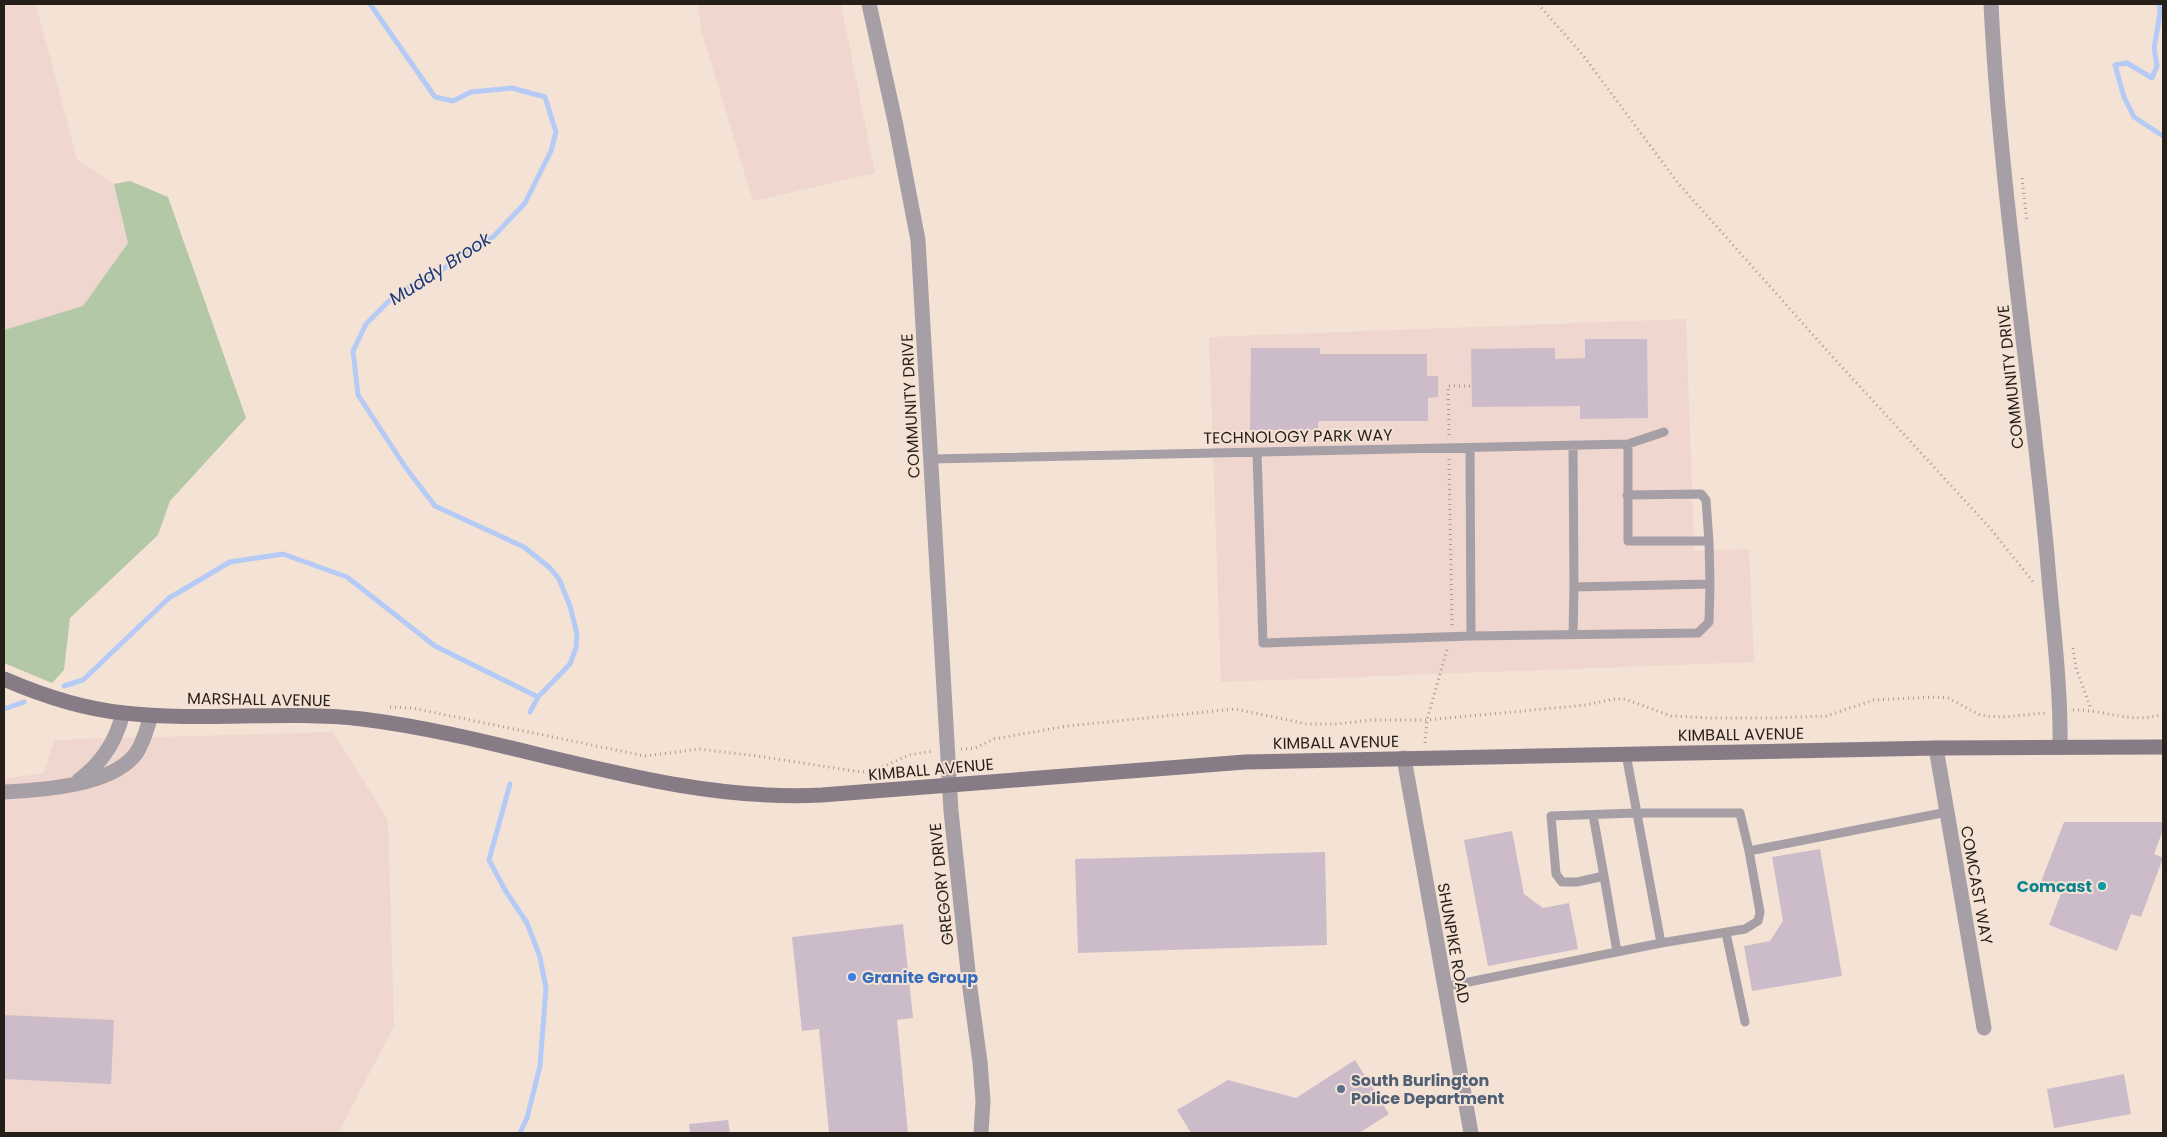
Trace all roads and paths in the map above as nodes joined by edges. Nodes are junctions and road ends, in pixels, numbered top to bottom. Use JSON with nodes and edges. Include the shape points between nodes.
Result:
{"nodes":[{"id":1,"x":869,"y":4,"type":"edge"},
{"id":2,"x":1538,"y":4,"type":"edge"},
{"id":3,"x":1991,"y":4,"type":"edge"},
{"id":4,"x":1471,"y":386,"type":"dead end"},
{"id":5,"x":1664,"y":432,"type":"dead end"},
{"id":6,"x":1449,"y":435,"type":"dead end"},
{"id":7,"x":1628,"y":444,"type":"junction"},
{"id":8,"x":1573,"y":445,"type":"junction"},
{"id":9,"x":1470,"y":448,"type":"junction"},
{"id":10,"x":1257,"y":452,"type":"junction"},
{"id":11,"x":931,"y":459,"type":"junction"},
{"id":12,"x":1449,"y":459,"type":"dead end"},
{"id":13,"x":1627,"y":495,"type":"junction"},
{"id":14,"x":1709,"y":541,"type":"junction"},
{"id":15,"x":1710,"y":584,"type":"junction"},
{"id":16,"x":1574,"y":587,"type":"junction"},
{"id":17,"x":2051,"y":605,"type":"junction"},
{"id":18,"x":1452,"y":625,"type":"dead end"},
{"id":19,"x":1573,"y":635,"type":"junction"},
{"id":20,"x":1472,"y":636,"type":"junction"},
{"id":21,"x":1448,"y":646,"type":"dead end"},
{"id":22,"x":4,"y":679,"type":"edge"},
{"id":23,"x":386,"y":707,"type":"dead end"},
{"id":24,"x":2060,"y":711,"type":"junction"},
{"id":25,"x":123,"y":714,"type":"junction"},
{"id":26,"x":2163,"y":714,"type":"edge"},
{"id":27,"x":151,"y":716,"type":"junction"},
{"id":28,"x":1427,"y":720,"type":"junction"},
{"id":29,"x":1425,"y":743,"type":"dead end"},
{"id":30,"x":2060,"y":747,"type":"junction"},
{"id":31,"x":2163,"y":747,"type":"edge"},
{"id":32,"x":1936,"y":748,"type":"junction"},
{"id":33,"x":516,"y":750,"type":"joint"},
{"id":34,"x":948,"y":750,"type":"junction"},
{"id":35,"x":1626,"y":754,"type":"junction"},
{"id":36,"x":1404,"y":758,"type":"junction"},
{"id":37,"x":75,"y":783,"type":"junction"},
{"id":38,"x":949,"y":786,"type":"junction"},
{"id":39,"x":4,"y":792,"type":"edge"},
{"id":40,"x":951,"y":811,"type":"joint"},
{"id":41,"x":1636,"y":812,"type":"junction"},
{"id":42,"x":1947,"y":812,"type":"junction"},
{"id":43,"x":1593,"y":815,"type":"junction"},
{"id":44,"x":1749,"y":850,"type":"junction"},
{"id":45,"x":1604,"y":876,"type":"junction"},
{"id":46,"x":1726,"y":933,"type":"junction"},
{"id":47,"x":1662,"y":943,"type":"junction"},
{"id":48,"x":1617,"y":952,"type":"junction"},
{"id":49,"x":1444,"y":987,"type":"junction"},
{"id":50,"x":1745,"y":1022,"type":"dead end"},
{"id":51,"x":1984,"y":1028,"type":"dead end"},
{"id":52,"x":981,"y":1133,"type":"edge"},
{"id":53,"x":1471,"y":1133,"type":"edge"}],
"edges":[{"from":1,"to":11,"type":"street","name":"COMMUNITY DRIVE","via":[[918,240]]},
{"from":2,"to":17,"type":"path","via":[[1582,54],[1678,183],[1990,528]]},
{"from":3,"to":17,"type":"street","name":"COMMUNITY DRIVE","via":[[1997,94]]},
{"from":4,"to":6,"type":"path","via":[[1448,386]]},
{"from":5,"to":7,"type":"lane","name":"TECHNOLOGY PARK WAY"},
{"from":7,"to":8,"type":"lane","name":"TECHNOLOGY PARK WAY"},
{"from":7,"to":13,"type":"lane"},
{"from":8,"to":9,"type":"lane","name":"TECHNOLOGY PARK WAY"},
{"from":8,"to":16,"type":"lane"},
{"from":9,"to":10,"type":"lane","name":"TECHNOLOGY PARK WAY"},
{"from":9,"to":20,"type":"lane"},
{"from":10,"to":11,"type":"lane","name":"TECHNOLOGY PARK WAY"},
{"from":10,"to":20,"type":"lane","via":[[1264,643]]},
{"from":11,"to":34,"type":"street","name":"COMMUNITY DRIVE"},
{"from":12,"to":18,"type":"path"},
{"from":13,"to":14,"type":"lane","via":[[1701,494],[1706,500]]},
{"from":13,"to":14,"type":"lane","via":[[1628,541]]},
{"from":14,"to":15,"type":"lane"},
{"from":15,"to":16,"type":"lane"},
{"from":15,"to":19,"type":"lane","via":[[1709,622],[1698,633]]},
{"from":16,"to":19,"type":"lane"},
{"from":17,"to":24,"type":"street","name":"COMMUNITY DRIVE"},
{"from":19,"to":20,"type":"lane"},
{"from":21,"to":28,"type":"path"},
{"from":22,"to":25,"type":"main road","name":"MARSHALL AVENUE","via":[[79,705]]},
{"from":23,"to":34,"type":"path","via":[[412,708],[645,756],[699,749],[860,772],[878,769],[909,755]]},
{"from":24,"to":26,"type":"path","via":[[2091,709],[2131,719]]},
{"from":24,"to":28,"type":"path","via":[[1987,716],[1948,698],[1936,697],[1874,700],[1826,716],[1712,718],[1670,716],[1625,699],[1613,699],[1586,705]]},
{"from":24,"to":30,"type":"street","name":"COMMUNITY DRIVE"},
{"from":25,"to":27,"type":"main road","name":"MARSHALL AVENUE"},
{"from":25,"to":37,"type":"street","via":[[120,728],[102,760]]},
{"from":27,"to":33,"type":"main road","name":"MARSHALL AVENUE","via":[[305,715],[360,719]]},
{"from":27,"to":37,"type":"street","via":[[143,742],[128,763],[99,777]]},
{"from":28,"to":29,"type":"path"},
{"from":28,"to":34,"type":"path","via":[[1307,724],[1244,710],[1217,710],[1067,726],[994,739],[975,748]]},
{"from":30,"to":31,"type":"main road","name":"KIMBALL AVENUE"},
{"from":30,"to":32,"type":"main road","name":"KIMBALL AVENUE"},
{"from":32,"to":35,"type":"main road","name":"KIMBALL AVENUE"},
{"from":32,"to":42,"type":"street","name":"COMCAST WAY"},
{"from":33,"to":38,"type":"main road","name":"KIMBALL AVENUE","via":[[662,783],[754,795],[800,796]]},
{"from":34,"to":38,"type":"street","name":"COMMUNITY DRIVE"},
{"from":35,"to":36,"type":"main road","name":"KIMBALL AVENUE"},
{"from":35,"to":41,"type":"lane"},
{"from":36,"to":38,"type":"main road","name":"KIMBALL AVENUE","via":[[1192,764]]},
{"from":36,"to":49,"type":"street","name":"SHUNPIKE ROAD"},
{"from":37,"to":39,"type":"street"},
{"from":38,"to":40,"type":"street","name":"COMMUNITY DRIVE"},
{"from":40,"to":52,"type":"street","name":"GREGORY DRIVE","via":[[980,1062]]},
{"from":41,"to":43,"type":"lane"},
{"from":41,"to":44,"type":"lane","via":[[1740,813]]},
{"from":41,"to":47,"type":"lane"},
{"from":42,"to":44,"type":"lane"},
{"from":42,"to":51,"type":"street","name":"COMCAST WAY"},
{"from":43,"to":45,"type":"lane"},
{"from":43,"to":45,"type":"lane","via":[[1551,816],[1556,874],[1562,882]]},
{"from":44,"to":46,"type":"lane","via":[[1760,912],[1758,921],[1745,929]]},
{"from":45,"to":48,"type":"lane"},
{"from":46,"to":47,"type":"lane"},
{"from":46,"to":50,"type":"lane"},
{"from":47,"to":48,"type":"lane"},
{"from":48,"to":49,"type":"lane"},
{"from":49,"to":53,"type":"street","name":"SHUNPIKE ROAD"}]}
